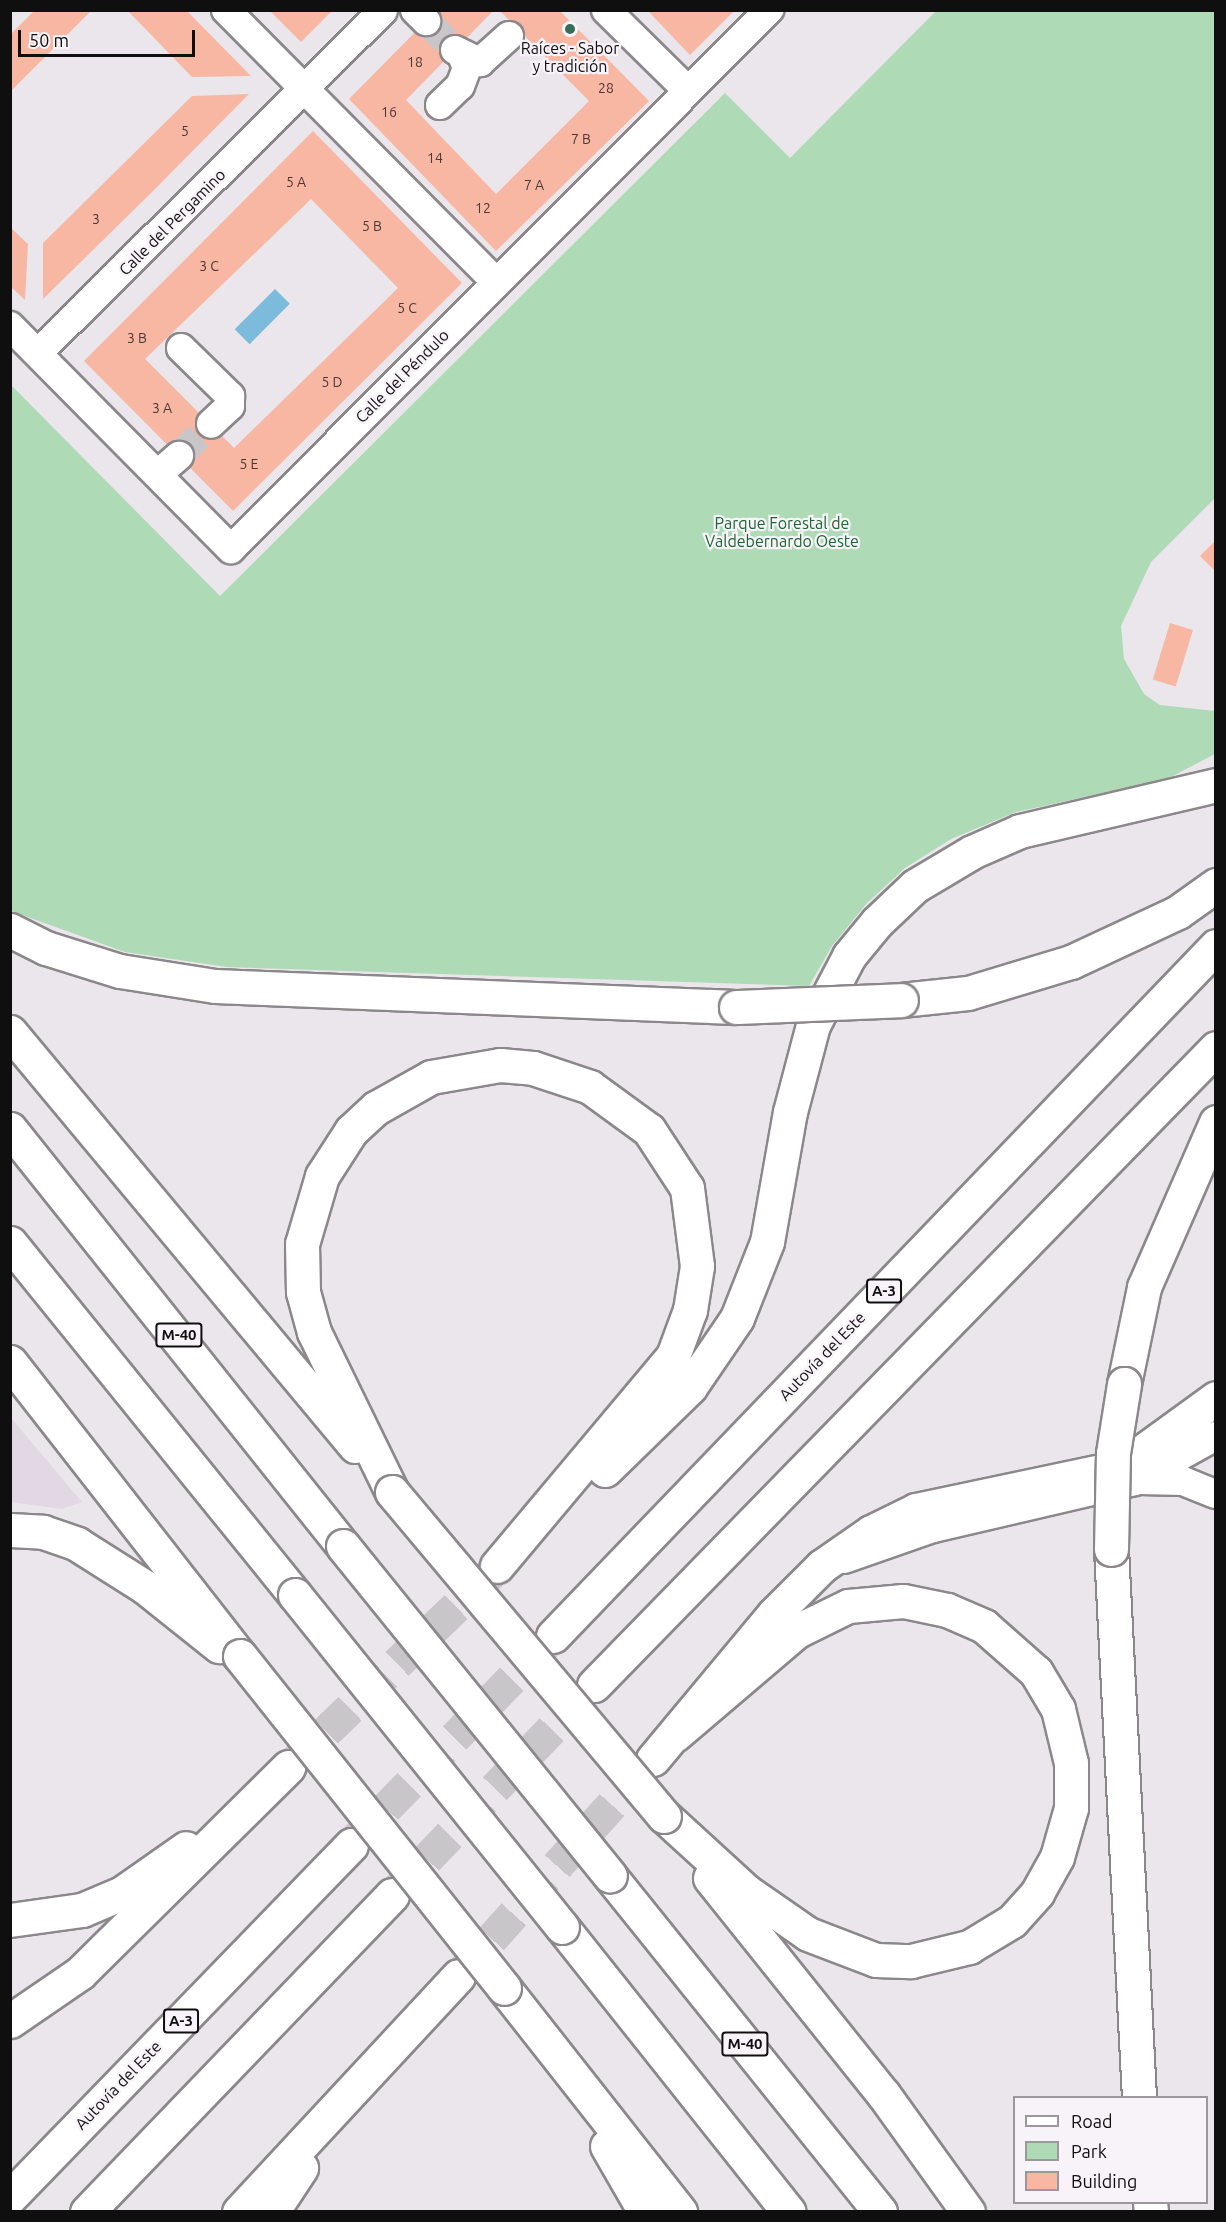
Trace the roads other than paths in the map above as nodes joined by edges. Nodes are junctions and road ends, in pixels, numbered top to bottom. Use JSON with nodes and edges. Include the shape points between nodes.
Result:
{"nodes":[{"id":1,"x":226,"y":10,"type":"edge"},
{"id":2,"x":382,"y":10,"type":"edge"},
{"id":3,"x":606,"y":10,"type":"edge"},
{"id":4,"x":769,"y":10,"type":"edge"},
{"id":5,"x":509,"y":36,"type":"dead end"},
{"id":6,"x":304,"y":90,"type":"junction"},
{"id":7,"x":688,"y":91,"type":"junction"},
{"id":8,"x":440,"y":105,"type":"dead end"},
{"id":9,"x":496,"y":282,"type":"junction"},
{"id":10,"x":10,"y":326,"type":"edge"},
{"id":11,"x":181,"y":348,"type":"dead end"},
{"id":12,"x":38,"y":353,"type":"junction"},
{"id":13,"x":211,"y":424,"type":"tunnel mouth"},
{"id":14,"x":179,"y":456,"type":"tunnel mouth"},
{"id":15,"x":158,"y":474,"type":"junction"},
{"id":16,"x":1215,"y":785,"type":"edge"},
{"id":17,"x":1215,"y":885,"type":"edge"},
{"id":18,"x":10,"y":930,"type":"edge"},
{"id":19,"x":1215,"y":946,"type":"edge"},
{"id":20,"x":10,"y":1032,"type":"edge"},
{"id":21,"x":1215,"y":1048,"type":"edge"},
{"id":22,"x":1215,"y":1122,"type":"edge"},
{"id":23,"x":10,"y":1129,"type":"edge"},
{"id":24,"x":10,"y":1243,"type":"edge"},
{"id":25,"x":11,"y":1362,"type":"edge"},
{"id":26,"x":1215,"y":1398,"type":"edge"},
{"id":27,"x":1215,"y":1436,"type":"edge"},
{"id":28,"x":1135,"y":1468,"type":"junction"},
{"id":29,"x":1097,"y":1472,"type":"dead end"},
{"id":30,"x":392,"y":1492,"type":"junction"},
{"id":31,"x":1215,"y":1494,"type":"edge"},
{"id":32,"x":10,"y":1530,"type":"edge"},
{"id":33,"x":822,"y":1566,"type":"junction"},
{"id":34,"x":553,"y":1636,"type":"tunnel mouth"},
{"id":35,"x":240,"y":1656,"type":"junction"},
{"id":36,"x":594,"y":1685,"type":"tunnel mouth"},
{"id":37,"x":676,"y":1734,"type":"junction"},
{"id":38,"x":653,"y":1759,"type":"tunnel mouth"},
{"id":39,"x":288,"y":1767,"type":"tunnel mouth"},
{"id":40,"x":258,"y":1796,"type":"junction"},
{"id":41,"x":664,"y":1816,"type":"junction"},
{"id":42,"x":351,"y":1845,"type":"tunnel mouth"},
{"id":43,"x":392,"y":1895,"type":"tunnel mouth"},
{"id":44,"x":10,"y":1920,"type":"edge"},
{"id":45,"x":458,"y":1976,"type":"tunnel mouth"},
{"id":46,"x":504,"y":1988,"type":"junction"},
{"id":47,"x":10,"y":2021,"type":"edge"},
{"id":48,"x":379,"y":2065,"type":"junction"},
{"id":49,"x":1139,"y":2096,"type":"edge"},
{"id":50,"x":10,"y":2197,"type":"edge"},
{"id":51,"x":87,"y":2211,"type":"edge"},
{"id":52,"x":239,"y":2211,"type":"edge"},
{"id":53,"x":272,"y":2211,"type":"edge"},
{"id":54,"x":645,"y":2211,"type":"edge"},
{"id":55,"x":680,"y":2211,"type":"edge"},
{"id":56,"x":789,"y":2211,"type":"edge"},
{"id":57,"x":880,"y":2211,"type":"edge"},
{"id":58,"x":968,"y":2211,"type":"edge"}],
"edges":[{"from":1,"to":6,"type":"street"},
{"from":2,"to":6,"type":"street","name":"Calle del Pergamino"},
{"from":3,"to":7,"type":"street"},
{"from":4,"to":7,"type":"street","name":"Calle del Péndulo"},
{"from":5,"to":8,"type":"street","via":[[480,62],[459,54],[467,68],[460,86]]},
{"from":6,"to":9,"type":"street"},
{"from":6,"to":12,"type":"street","name":"Calle del Pergamino"},
{"from":7,"to":9,"type":"street","name":"Calle del Péndulo"},
{"from":9,"to":15,"type":"street","name":"Calle del Péndulo","via":[[231,549]]},
{"from":10,"to":12,"type":"street","name":"Calle del Péndulo"},
{"from":11,"to":13,"type":"street","via":[[230,396],[230,406]]},
{"from":12,"to":15,"type":"street","name":"Calle del Péndulo"},
{"from":14,"to":15,"type":"street"},
{"from":16,"to":30,"type":"highway","via":[[1020,831],[972,852],[915,886],[877,922],[849,956],[813,1025],[790,1112],[767,1242],[737,1318],[690,1387],[658,1421],[497,1566],[674,1356],[690,1310],[697,1266],[687,1188],[649,1130],[590,1087],[533,1068],[500,1065],[431,1077],[376,1108],[351,1131],[322,1176],[302,1244],[303,1292],[314,1332]]},
{"from":17,"to":18,"type":"highway","bridge":true,"via":[[1178,912],[1071,962],[968,993],[736,1007],[215,986],[120,971],[46,948]]},
{"from":19,"to":34,"type":"highway","name":"Autovía del Este","number":"A-3"},
{"from":20,"to":30,"type":"highway"},
{"from":21,"to":36,"type":"highway"},
{"from":22,"to":49,"type":"highway","bridge":true,"via":[[1144,1287],[1113,1453],[1111,1549]]},
{"from":23,"to":57,"type":"highway","number":"M-40","bridge":true},
{"from":24,"to":56,"type":"highway","bridge":true},
{"from":25,"to":35,"type":"highway"},
{"from":26,"to":28,"type":"highway"},
{"from":27,"to":28,"type":"street"},
{"from":28,"to":31,"type":"street"},
{"from":28,"to":33,"type":"street","via":[[933,1528]]},
{"from":29,"to":33,"type":"highway","via":[[916,1510]]},
{"from":30,"to":41,"type":"highway","bridge":true},
{"from":32,"to":35,"type":"highway","via":[[43,1532],[77,1544]]},
{"from":33,"to":37,"type":"highway","via":[[704,1692]]},
{"from":35,"to":46,"type":"highway","bridge":true},
{"from":37,"to":38,"type":"highway"},
{"from":37,"to":41,"type":"highway","via":[[797,1630],[848,1606],[903,1601],[947,1610],[1010,1645],[1036,1672],[1058,1709],[1071,1763],[1071,1808],[1057,1857],[1037,1893],[1012,1921],[969,1947],[911,1961],[876,1960],[808,1934],[746,1891]]},
{"from":39,"to":40,"type":"highway"},
{"from":40,"to":44,"type":"highway","via":[[122,1893],[82,1910]]},
{"from":40,"to":47,"type":"highway","via":[[80,1973]]},
{"from":41,"to":58,"type":"highway"},
{"from":42,"to":50,"type":"highway","name":"Autovía del Este","number":"A-3"},
{"from":43,"to":51,"type":"highway"},
{"from":45,"to":48,"type":"highway"},
{"from":46,"to":54,"type":"highway"},
{"from":46,"to":55,"type":"highway"},
{"from":48,"to":52,"type":"highway"},
{"from":48,"to":53,"type":"highway"}]}
